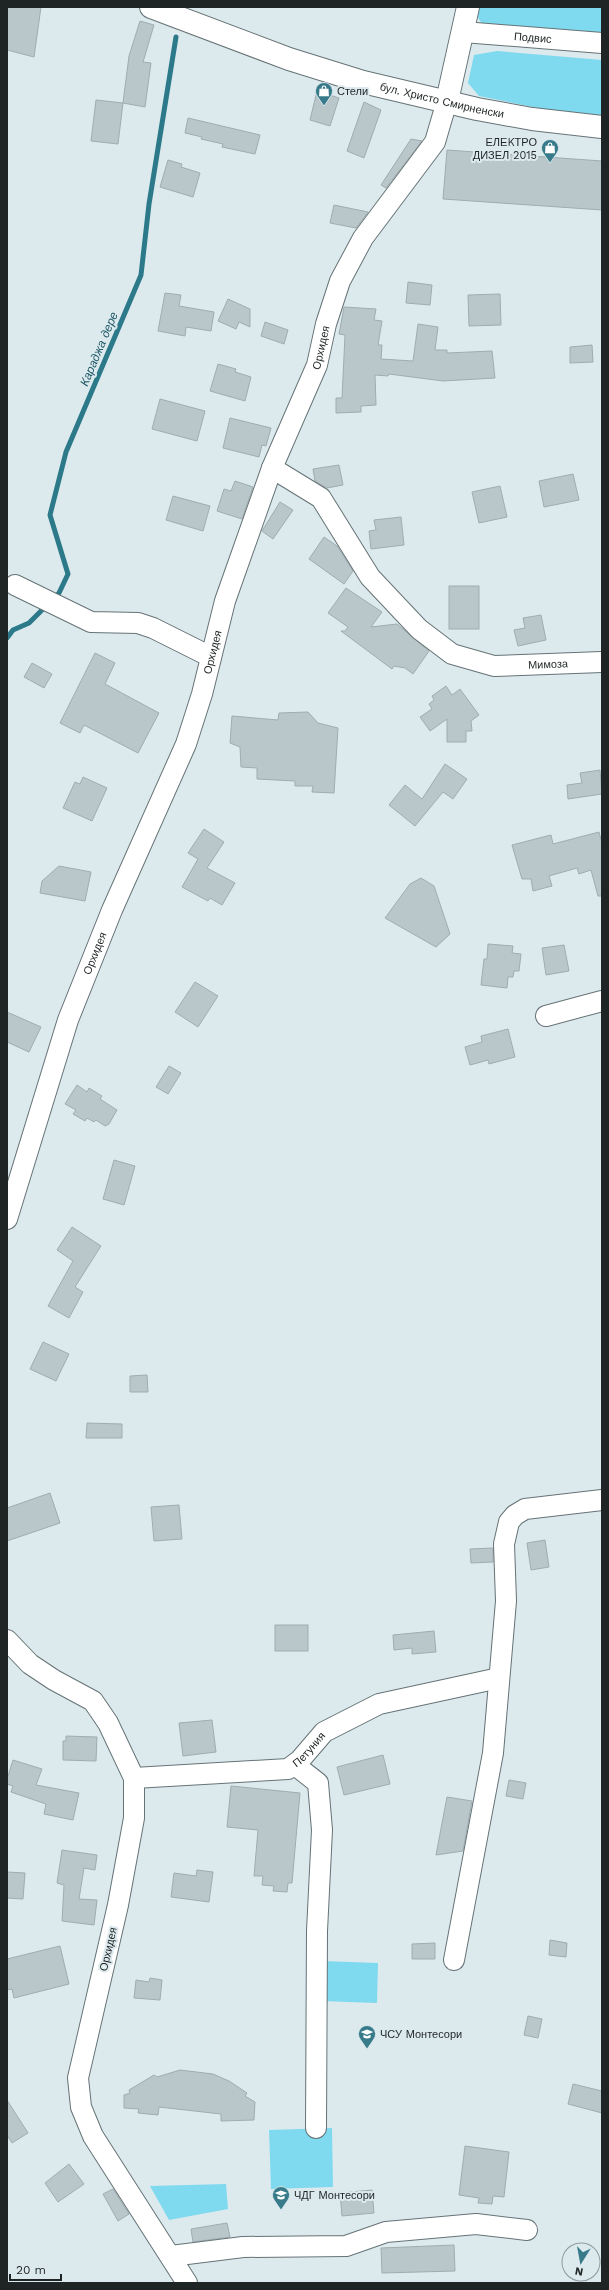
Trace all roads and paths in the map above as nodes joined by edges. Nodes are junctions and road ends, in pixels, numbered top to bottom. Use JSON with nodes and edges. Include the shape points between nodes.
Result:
{"nodes":[{"id":1,"x":151,"y":7,"type":"edge"},
{"id":2,"x":468,"y":7,"type":"edge"},
{"id":3,"x":463,"y":32,"type":"junction"},
{"id":4,"x":602,"y":43,"type":"edge"},
{"id":5,"x":447,"y":101,"type":"junction"},
{"id":6,"x":602,"y":127,"type":"edge"},
{"id":7,"x":272,"y":468,"type":"junction"},
{"id":8,"x":15,"y":585,"type":"dead end"},
{"id":9,"x":211,"y":657,"type":"junction"},
{"id":10,"x":602,"y":662,"type":"edge"},
{"id":11,"x":602,"y":1001,"type":"edge"},
{"id":12,"x":546,"y":1016,"type":"dead end"},
{"id":13,"x":7,"y":1219,"type":"edge"},
{"id":14,"x":602,"y":1500,"type":"edge"},
{"id":15,"x":7,"y":1640,"type":"edge"},
{"id":16,"x":499,"y":1678,"type":"junction"},
{"id":17,"x":295,"y":1765,"type":"junction"},
{"id":18,"x":134,"y":1778,"type":"junction"},
{"id":19,"x":454,"y":1960,"type":"dead end"},
{"id":20,"x":316,"y":2128,"type":"dead end"},
{"id":21,"x":527,"y":2230,"type":"dead end"},
{"id":22,"x":171,"y":2256,"type":"junction"},
{"id":23,"x":186,"y":2283,"type":"edge"}],
"edges":[{"from":1,"to":5,"type":"main road","name":"бул. Христо Смирненски","via":[[289,59],[363,82]]},
{"from":2,"to":3,"type":"main road"},
{"from":3,"to":4,"type":"street","name":"Подвис"},
{"from":3,"to":5,"type":"main road"},
{"from":5,"to":6,"type":"main road","name":"бул. Христо Смирненски","via":[[532,119]]},
{"from":5,"to":7,"type":"street","name":"Орхидея","via":[[435,142],[363,238],[340,281],[326,324],[317,365]]},
{"from":7,"to":9,"type":"street","name":"Орхидея","via":[[225,601]]},
{"from":7,"to":10,"type":"street","name":"Мимоза","via":[[321,498],[370,577],[419,629],[452,654],[494,666]]},
{"from":8,"to":9,"type":"street","via":[[91,622],[138,623]]},
{"from":9,"to":13,"type":"street","name":"Орхидея","via":[[186,744],[112,910],[68,1020]]},
{"from":11,"to":12,"type":"street"},
{"from":14,"to":16,"type":"street","via":[[525,1509],[509,1522],[504,1544],[506,1601]]},
{"from":15,"to":18,"type":"street","name":"Орхидея","via":[[36,1668],[94,1701],[108,1723]]},
{"from":16,"to":17,"type":"street","name":"Петуния","via":[[379,1704],[324,1732]]},
{"from":16,"to":19,"type":"street","via":[[493,1753]]},
{"from":17,"to":18,"type":"street","name":"Петуния","via":[[278,1770]]},
{"from":17,"to":20,"type":"street","via":[[318,1783],[322,1830],[317,1931]]},
{"from":18,"to":22,"type":"street","name":"Орхидея","via":[[134,1818],[118,1905],[78,2078],[81,2107],[93,2136]]},
{"from":21,"to":22,"type":"street","via":[[476,2224],[386,2232],[346,2246],[243,2247]]},
{"from":22,"to":23,"type":"street","name":"Орхидея"}]}
